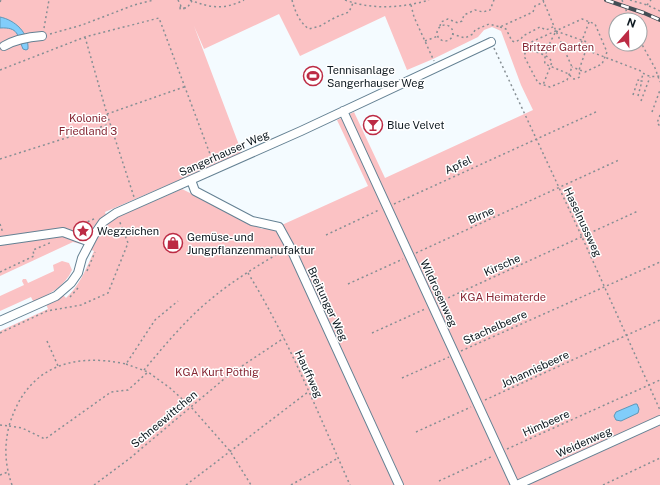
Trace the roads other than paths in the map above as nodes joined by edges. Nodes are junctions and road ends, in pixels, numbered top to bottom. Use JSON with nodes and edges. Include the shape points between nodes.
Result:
{"nodes":[{"id":1,"x":42,"y":36,"type":"road end"},
{"id":2,"x":491,"y":42,"type":"road end"},
{"id":3,"x":4,"y":46,"type":"dead end"},
{"id":4,"x":343,"y":111,"type":"junction"},
{"id":5,"x":191,"y":180,"type":"junction"},
{"id":6,"x":2,"y":240,"type":"edge"},
{"id":7,"x":90,"y":242,"type":"junction"},
{"id":8,"x":0,"y":321,"type":"edge"},
{"id":9,"x":660,"y":420,"type":"edge"},
{"id":10,"x":399,"y":485,"type":"edge"},
{"id":11,"x":516,"y":485,"type":"edge"}],
"edges":[{"from":1,"to":3,"type":"street","via":[[17,40]]},
{"from":2,"to":4,"type":"street","name":"Sangerhauser Weg"},
{"from":4,"to":5,"type":"street","name":"Sangerhauser Weg"},
{"from":4,"to":11,"type":"street","name":"Wildrosenweg"},
{"from":5,"to":7,"type":"street","name":"Sangerhauser Weg","via":[[116,213],[103,222]]},
{"from":5,"to":10,"type":"street","name":"Breitunger Weg","via":[[195,191],[247,218],[264,225],[279,227]]},
{"from":6,"to":7,"type":"street","via":[[63,232]]},
{"from":7,"to":8,"type":"street","name":"Sangerhauser Weg","via":[[71,283],[56,296]]},
{"from":9,"to":11,"type":"street","name":"Weidenweg"}]}
